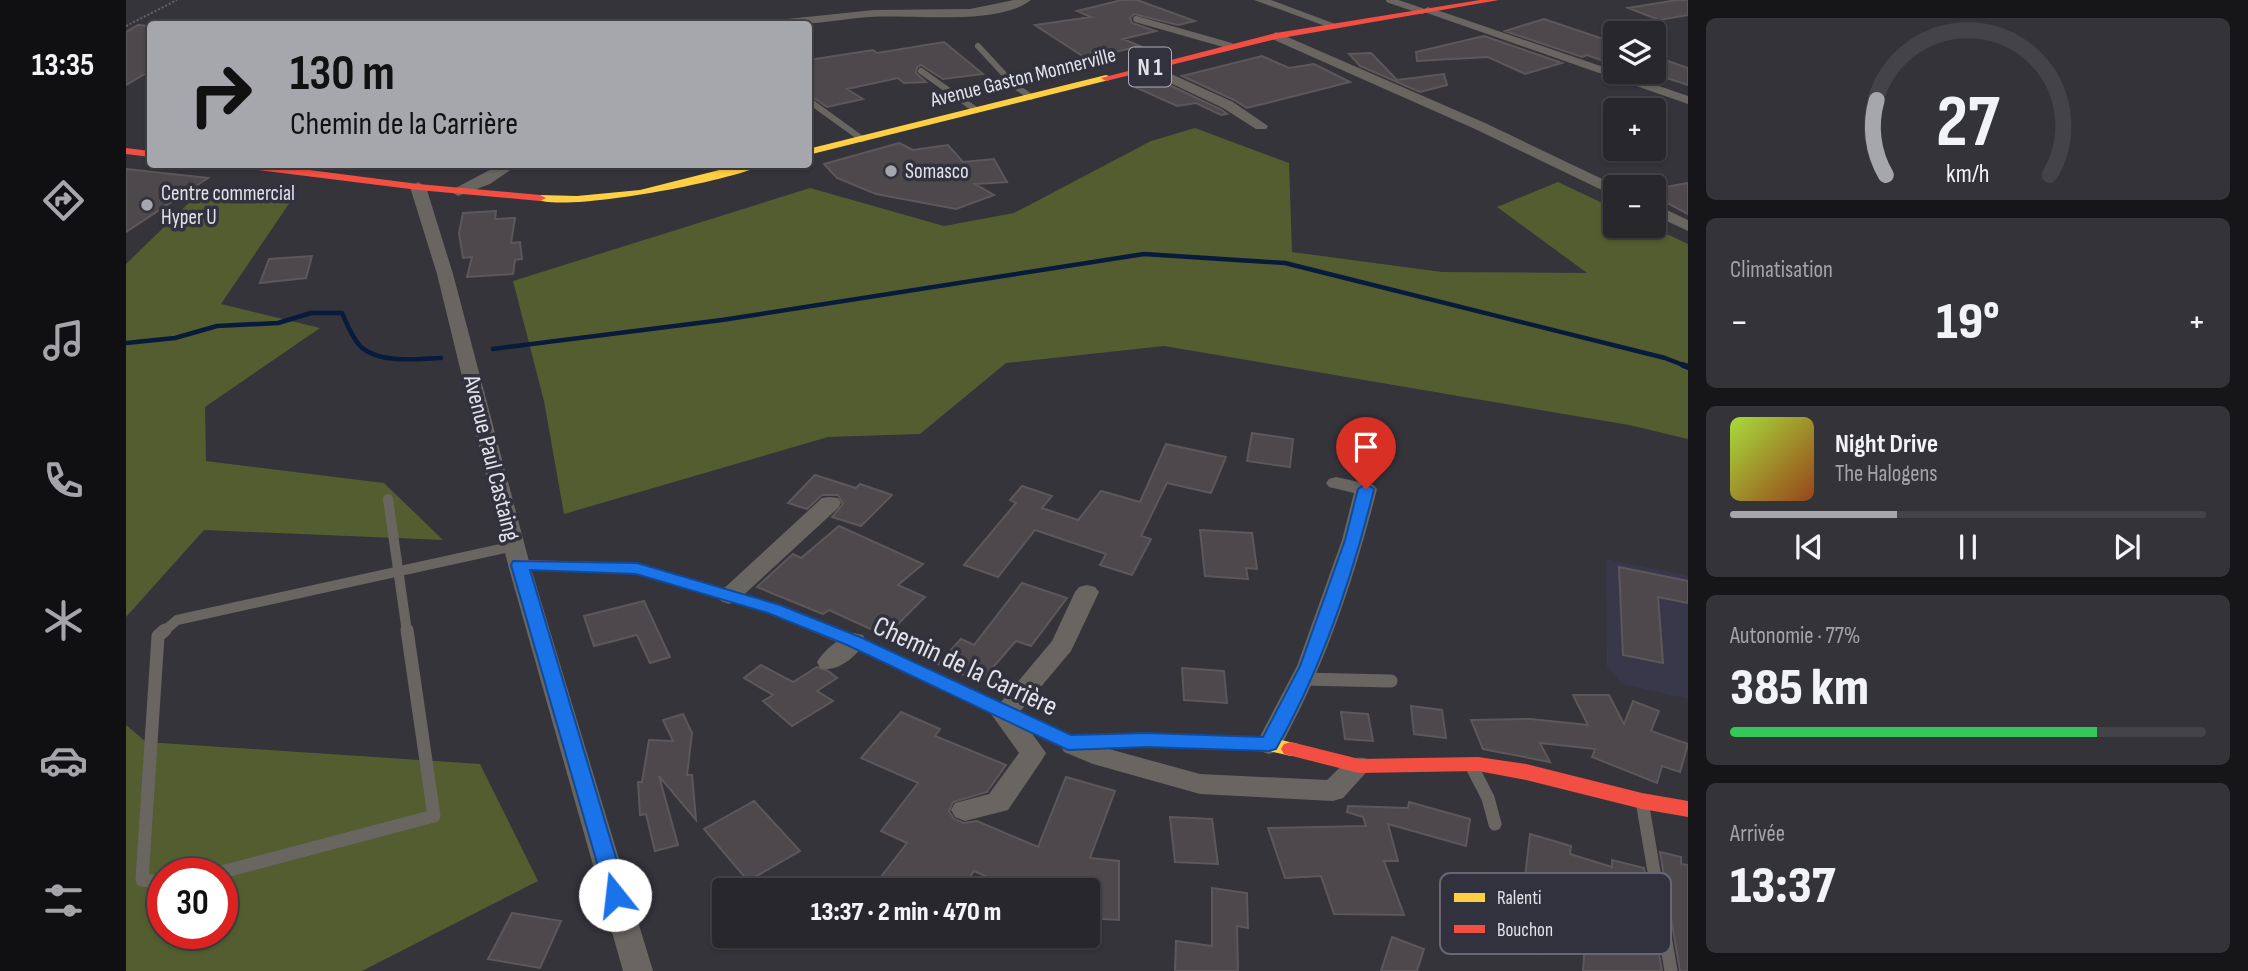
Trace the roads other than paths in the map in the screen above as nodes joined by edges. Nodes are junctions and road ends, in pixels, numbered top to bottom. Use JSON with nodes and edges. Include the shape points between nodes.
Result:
{"nodes":[{"id":1,"x":1024,"y":0,"type":"edge"},
{"id":2,"x":1260,"y":0,"type":"edge"},
{"id":3,"x":1389,"y":0,"type":"edge"},
{"id":4,"x":1495,"y":0,"type":"edge"},
{"id":5,"x":1474,"y":1,"type":"edge"},
{"id":6,"x":1425,"y":11,"type":"junction"},
{"id":7,"x":1136,"y":19,"type":"dead end"},
{"id":8,"x":804,"y":21,"type":"edge"},
{"id":9,"x":1332,"y":25,"type":"junction"},
{"id":10,"x":1276,"y":36,"type":"junction"},
{"id":11,"x":1231,"y":46,"type":"junction"},
{"id":12,"x":978,"y":47,"type":"dead end"},
{"id":13,"x":1147,"y":67,"type":"junction"},
{"id":14,"x":921,"y":71,"type":"dead end"},
{"id":15,"x":1031,"y":97,"type":"junction"},
{"id":16,"x":1688,"y":100,"type":"edge"},
{"id":17,"x":812,"y":103,"type":"edge"},
{"id":18,"x":976,"y":110,"type":"junction"},
{"id":19,"x":1261,"y":126,"type":"dead end"},
{"id":20,"x":862,"y":139,"type":"junction"},
{"id":21,"x":126,"y":151,"type":"edge"},
{"id":22,"x":812,"y":151,"type":"edge"},
{"id":23,"x":147,"y":154,"type":"edge"},
{"id":24,"x":265,"y":168,"type":"edge"},
{"id":25,"x":506,"y":168,"type":"edge"},
{"id":26,"x":743,"y":168,"type":"edge"},
{"id":27,"x":1603,"y":185,"type":"edge"},
{"id":28,"x":418,"y":187,"type":"junction"},
{"id":29,"x":458,"y":191,"type":"junction"},
{"id":30,"x":1666,"y":215,"type":"edge"},
{"id":31,"x":1688,"y":226,"type":"edge"},
{"id":32,"x":1336,"y":483,"type":"dead end"},
{"id":33,"x":388,"y":499,"type":"dead end"},
{"id":34,"x":830,"y":503,"type":"dead end"},
{"id":35,"x":517,"y":555,"type":"junction"},
{"id":36,"x":399,"y":572,"type":"junction"},
{"id":37,"x":1087,"y":592,"type":"dead end"},
{"id":38,"x":729,"y":596,"type":"junction"},
{"id":39,"x":854,"y":641,"type":"junction"},
{"id":40,"x":829,"y":662,"type":"dead end"},
{"id":41,"x":1302,"y":679,"type":"junction"},
{"id":42,"x":1391,"y":681,"type":"dead end"},
{"id":43,"x":1004,"y":714,"type":"junction"},
{"id":44,"x":1068,"y":743,"type":"junction"},
{"id":45,"x":1269,"y":744,"type":"junction"},
{"id":46,"x":1470,"y":764,"type":"junction"},
{"id":47,"x":1359,"y":766,"type":"junction"},
{"id":48,"x":1642,"y":802,"type":"junction"},
{"id":49,"x":1688,"y":809,"type":"edge"},
{"id":50,"x":965,"y":810,"type":"dead end"},
{"id":51,"x":1495,"y":824,"type":"dead end"},
{"id":52,"x":238,"y":868,"type":"edge"},
{"id":53,"x":1654,"y":873,"type":"edge"},
{"id":54,"x":147,"y":880,"type":"edge"},
{"id":55,"x":638,"y":971,"type":"edge"}],
"edges":[{"from":1,"to":8,"type":"street","via":[[974,11],[872,13]]},
{"from":2,"to":9,"type":"street"},
{"from":3,"to":6,"type":"lane"},
{"from":4,"to":5,"type":"main road","name":"Avenue Gaston Monnerville","number":"N 1"},
{"from":5,"to":6,"type":"main road","name":"Avenue Gaston Monnerville","number":"N 1"},
{"from":6,"to":9,"type":"main road","name":"Avenue Gaston Monnerville","number":"N 1"},
{"from":6,"to":16,"type":"street"},
{"from":7,"to":11,"type":"lane"},
{"from":9,"to":10,"type":"main road","name":"Avenue Gaston Monnerville","number":"N 1"},
{"from":10,"to":11,"type":"main road","name":"Avenue Gaston Monnerville","number":"N 1"},
{"from":10,"to":27,"type":"street"},
{"from":11,"to":13,"type":"main road","name":"Avenue Gaston Monnerville","number":"N 1"},
{"from":12,"to":15,"type":"lane","via":[[1014,88]]},
{"from":13,"to":15,"type":"main road","name":"Avenue Gaston Monnerville","number":"N 1"},
{"from":13,"to":19,"type":"street","via":[[1217,99]]},
{"from":14,"to":18,"type":"lane"},
{"from":15,"to":18,"type":"main road","name":"Avenue Gaston Monnerville","number":"N 1"},
{"from":17,"to":20,"type":"lane"},
{"from":18,"to":20,"type":"main road","name":"Avenue Gaston Monnerville","number":"N 1"},
{"from":20,"to":22,"type":"main road","name":"Avenue Gaston Monnerville","number":"N 1"},
{"from":21,"to":23,"type":"main road"},
{"from":24,"to":28,"type":"main road"},
{"from":25,"to":29,"type":"street"},
{"from":26,"to":29,"type":"main road","via":[[661,189],[595,199]]},
{"from":28,"to":29,"type":"main road"},
{"from":28,"to":35,"type":"street","name":"Avenue Paul Castaing"},
{"from":30,"to":31,"type":"street"},
{"from":32,"to":41,"type":"street","via":[[1366,489],[1353,540]]},
{"from":33,"to":36,"type":"lane"},
{"from":34,"to":38,"type":"street"},
{"from":35,"to":36,"type":"lane"},
{"from":35,"to":38,"type":"main road","name":"Chemin de la Carrière","via":[[637,568]]},
{"from":35,"to":55,"type":"street","name":"Avenue Paul Castaing"},
{"from":36,"to":52,"type":"lane","via":[[434,816]]},
{"from":36,"to":54,"type":"lane","via":[[177,620],[158,636],[142,880]]},
{"from":37,"to":43,"type":"street","via":[[1062,645]]},
{"from":38,"to":39,"type":"main road","name":"Chemin de la Carrière"},
{"from":39,"to":40,"type":"street"},
{"from":39,"to":43,"type":"main road","name":"Chemin de la Carrière"},
{"from":41,"to":42,"type":"lane"},
{"from":41,"to":45,"type":"street"},
{"from":43,"to":44,"type":"main road","name":"Chemin de la Carrière"},
{"from":43,"to":50,"type":"street","via":[[1033,753],[998,803]]},
{"from":44,"to":45,"type":"main road","name":"Chemin de la Carrière"},
{"from":44,"to":47,"type":"street","via":[[1102,757],[1200,783],[1333,791]]},
{"from":45,"to":47,"type":"main road","name":"Chemin de la Carrière"},
{"from":46,"to":47,"type":"main road","name":"Chemin de la Carrière"},
{"from":46,"to":48,"type":"main road","name":"Chemin de la Carrière","via":[[1526,772]]},
{"from":46,"to":51,"type":"lane","via":[[1488,798]]},
{"from":48,"to":49,"type":"main road","name":"Chemin de la Carrière"},
{"from":48,"to":53,"type":"lane"}]}
